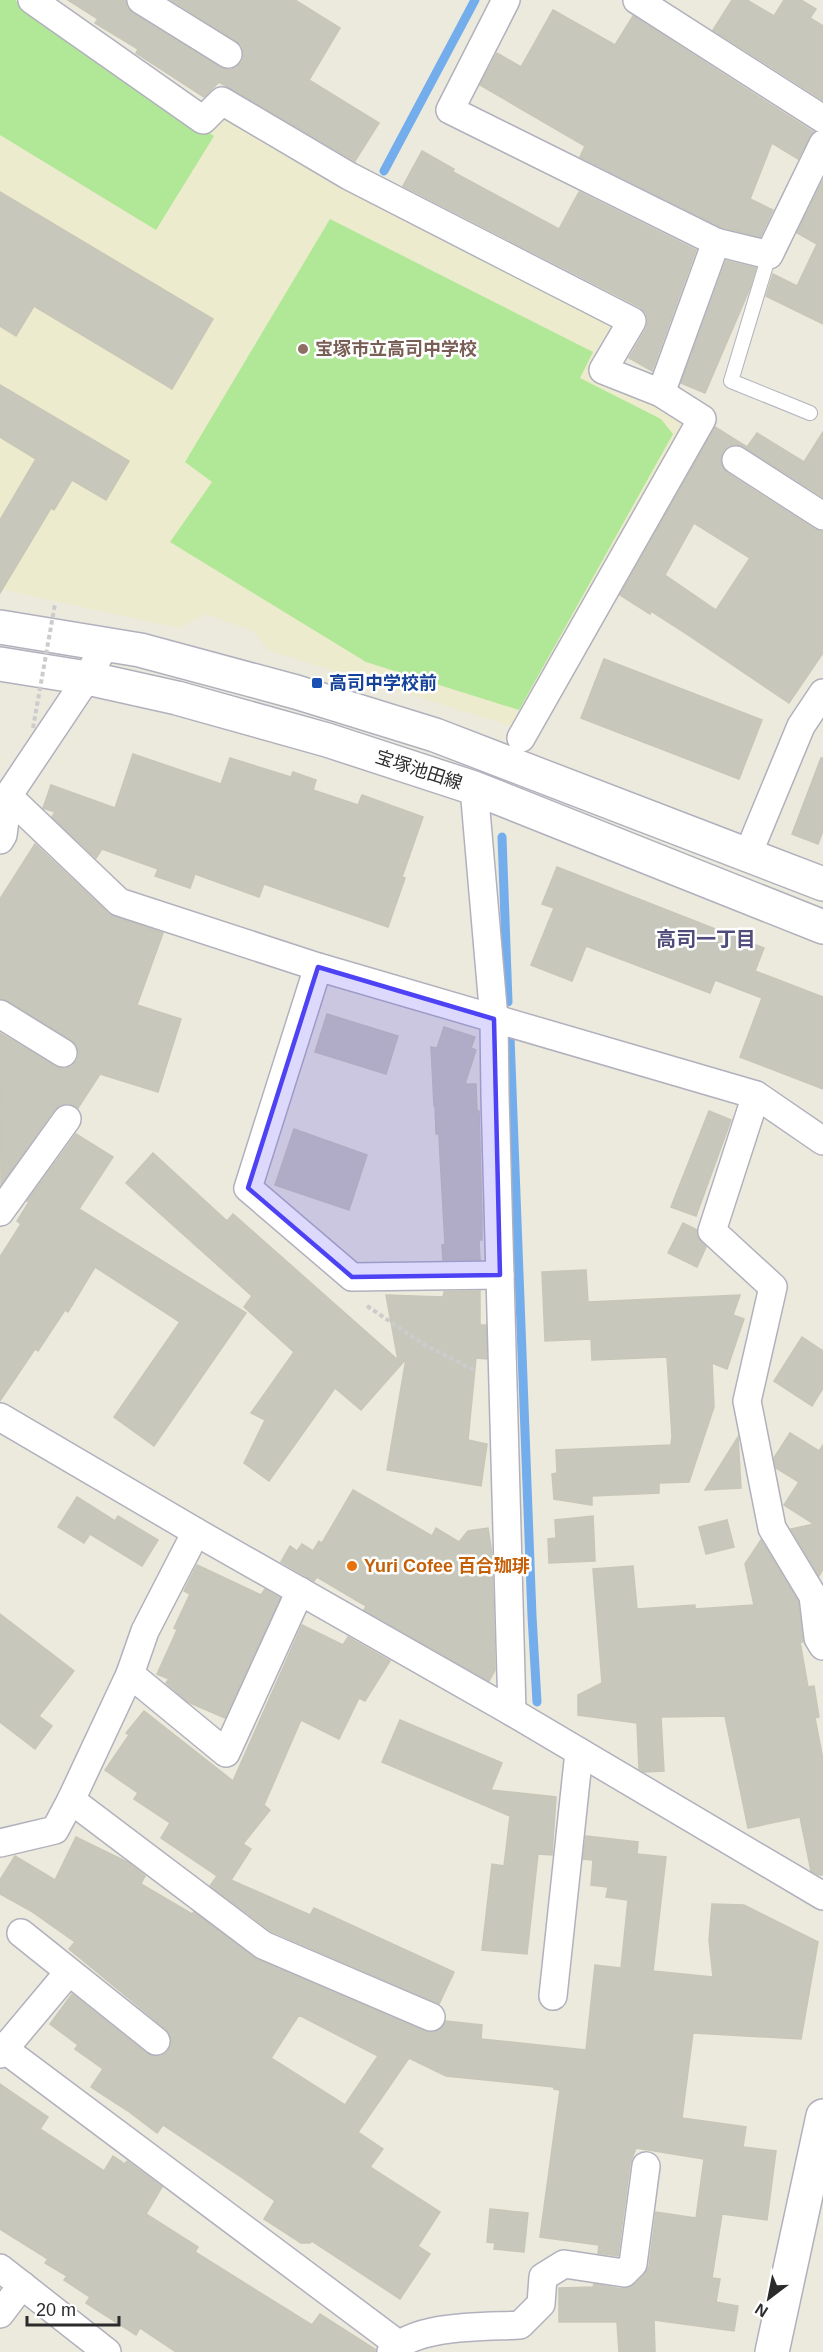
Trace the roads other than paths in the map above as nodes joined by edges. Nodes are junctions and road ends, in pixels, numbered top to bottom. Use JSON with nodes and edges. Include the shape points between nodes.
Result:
{"nodes":[{"id":1,"x":32,"y":0,"type":"edge"},
{"id":2,"x":141,"y":0,"type":"edge"},
{"id":3,"x":506,"y":0,"type":"edge"},
{"id":4,"x":638,"y":0,"type":"edge"},
{"id":5,"x":228,"y":54,"type":"dead end"},
{"id":6,"x":823,"y":119,"type":"edge"},
{"id":7,"x":823,"y":144,"type":"edge"},
{"id":8,"x":716,"y":242,"type":"junction"},
{"id":9,"x":769,"y":255,"type":"junction"},
{"id":10,"x":662,"y":393,"type":"junction"},
{"id":11,"x":810,"y":413,"type":"dead end"},
{"id":12,"x":736,"y":460,"type":"dead end"},
{"id":13,"x":823,"y":516,"type":"edge"},
{"id":14,"x":0,"y":627,"type":"edge"},
{"id":15,"x":106,"y":643,"type":"junction"},
{"id":16,"x":0,"y":664,"type":"edge"},
{"id":17,"x":87,"y":678,"type":"junction"},
{"id":18,"x":823,"y":693,"type":"edge"},
{"id":19,"x":521,"y":738,"type":"dead end"},
{"id":20,"x":474,"y":788,"type":"junction"},
{"id":21,"x":4,"y":799,"type":"edge"},
{"id":22,"x":0,"y":840,"type":"edge"},
{"id":23,"x":747,"y":854,"type":"junction"},
{"id":24,"x":823,"y":884,"type":"edge"},
{"id":25,"x":823,"y":927,"type":"edge"},
{"id":26,"x":318,"y":967,"type":"junction"},
{"id":27,"x":0,"y":1014,"type":"edge"},
{"id":28,"x":494,"y":1019,"type":"junction"},
{"id":29,"x":63,"y":1053,"type":"dead end"},
{"id":30,"x":756,"y":1095,"type":"junction"},
{"id":31,"x":67,"y":1119,"type":"dead end"},
{"id":32,"x":823,"y":1142,"type":"edge"},
{"id":33,"x":0,"y":1212,"type":"edge"},
{"id":34,"x":500,"y":1275,"type":"junction"},
{"id":35,"x":0,"y":1417,"type":"edge"},
{"id":36,"x":196,"y":1532,"type":"junction"},
{"id":37,"x":300,"y":1591,"type":"junction"},
{"id":38,"x":823,"y":1646,"type":"edge"},
{"id":39,"x":129,"y":1674,"type":"junction"},
{"id":40,"x":512,"y":1712,"type":"junction"},
{"id":41,"x":579,"y":1752,"type":"junction"},
{"id":42,"x":71,"y":1800,"type":"junction"},
{"id":43,"x":0,"y":1843,"type":"edge"},
{"id":44,"x":823,"y":1896,"type":"edge"},
{"id":45,"x":21,"y":1934,"type":"dead end"},
{"id":46,"x":68,"y":1973,"type":"junction"},
{"id":47,"x":553,"y":1996,"type":"dead end"},
{"id":48,"x":431,"y":2017,"type":"dead end"},
{"id":49,"x":156,"y":2041,"type":"dead end"},
{"id":50,"x":1,"y":2050,"type":"edge"},
{"id":51,"x":823,"y":2116,"type":"edge"},
{"id":52,"x":646,"y":2166,"type":"dead end"},
{"id":53,"x":0,"y":2268,"type":"edge"},
{"id":54,"x":22,"y":2285,"type":"junction"},
{"id":55,"x":0,"y":2314,"type":"edge"},
{"id":56,"x":394,"y":2348,"type":"edge"},
{"id":57,"x":107,"y":2352,"type":"edge"},
{"id":58,"x":772,"y":2352,"type":"edge"}],
"edges":[{"from":1,"to":10,"type":"street","via":[[203,120],[222,101],[350,177],[632,321],[603,370]]},
{"from":2,"to":5,"type":"street"},
{"from":3,"to":8,"type":"street","via":[[450,110]]},
{"from":4,"to":6,"type":"street"},
{"from":7,"to":9,"type":"street"},
{"from":8,"to":9,"type":"street"},
{"from":8,"to":10,"type":"street"},
{"from":9,"to":11,"type":"lane","via":[[731,381]]},
{"from":10,"to":19,"type":"street","via":[[702,419]]},
{"from":12,"to":13,"type":"street"},
{"from":14,"to":15,"type":"street"},
{"from":15,"to":17,"type":"street"},
{"from":15,"to":23,"type":"street","via":[[296,692],[435,735]]},
{"from":16,"to":17,"type":"street","name":"宝塚池田線"},
{"from":17,"to":20,"type":"street","name":"宝塚池田線","via":[[327,740]]},
{"from":17,"to":21,"type":"street"},
{"from":18,"to":23,"type":"street","via":[[801,726]]},
{"from":20,"to":25,"type":"street","name":"宝塚池田線"},
{"from":20,"to":28,"type":"street"},
{"from":21,"to":22,"type":"street"},
{"from":21,"to":26,"type":"street","via":[[119,902]]},
{"from":23,"to":24,"type":"street"},
{"from":26,"to":28,"type":"street"},
{"from":26,"to":34,"type":"street","via":[[248,1188],[352,1277]]},
{"from":27,"to":29,"type":"street"},
{"from":28,"to":30,"type":"street"},
{"from":28,"to":34,"type":"street"},
{"from":30,"to":32,"type":"street"},
{"from":30,"to":38,"type":"street","via":[[712,1231],[773,1287],[747,1401],[772,1528],[813,1596],[818,1638]]},
{"from":31,"to":33,"type":"street"},
{"from":34,"to":40,"type":"street"},
{"from":35,"to":36,"type":"street"},
{"from":36,"to":37,"type":"street"},
{"from":36,"to":39,"type":"street","via":[[145,1631]]},
{"from":37,"to":39,"type":"street","via":[[226,1753]]},
{"from":37,"to":40,"type":"street"},
{"from":39,"to":42,"type":"street"},
{"from":40,"to":41,"type":"street"},
{"from":41,"to":44,"type":"street"},
{"from":41,"to":47,"type":"street"},
{"from":42,"to":43,"type":"street","via":[[55,1830]]},
{"from":42,"to":48,"type":"street","via":[[263,1946]]},
{"from":45,"to":46,"type":"street"},
{"from":46,"to":49,"type":"street"},
{"from":46,"to":50,"type":"street"},
{"from":50,"to":56,"type":"street"},
{"from":51,"to":58,"type":"street"},
{"from":52,"to":56,"type":"street","via":[[633,2264],[624,2273],[564,2264],[543,2277],[541,2304],[520,2325],[439,2330]]},
{"from":53,"to":54,"type":"street"},
{"from":54,"to":55,"type":"street"},
{"from":54,"to":57,"type":"street"}]}
